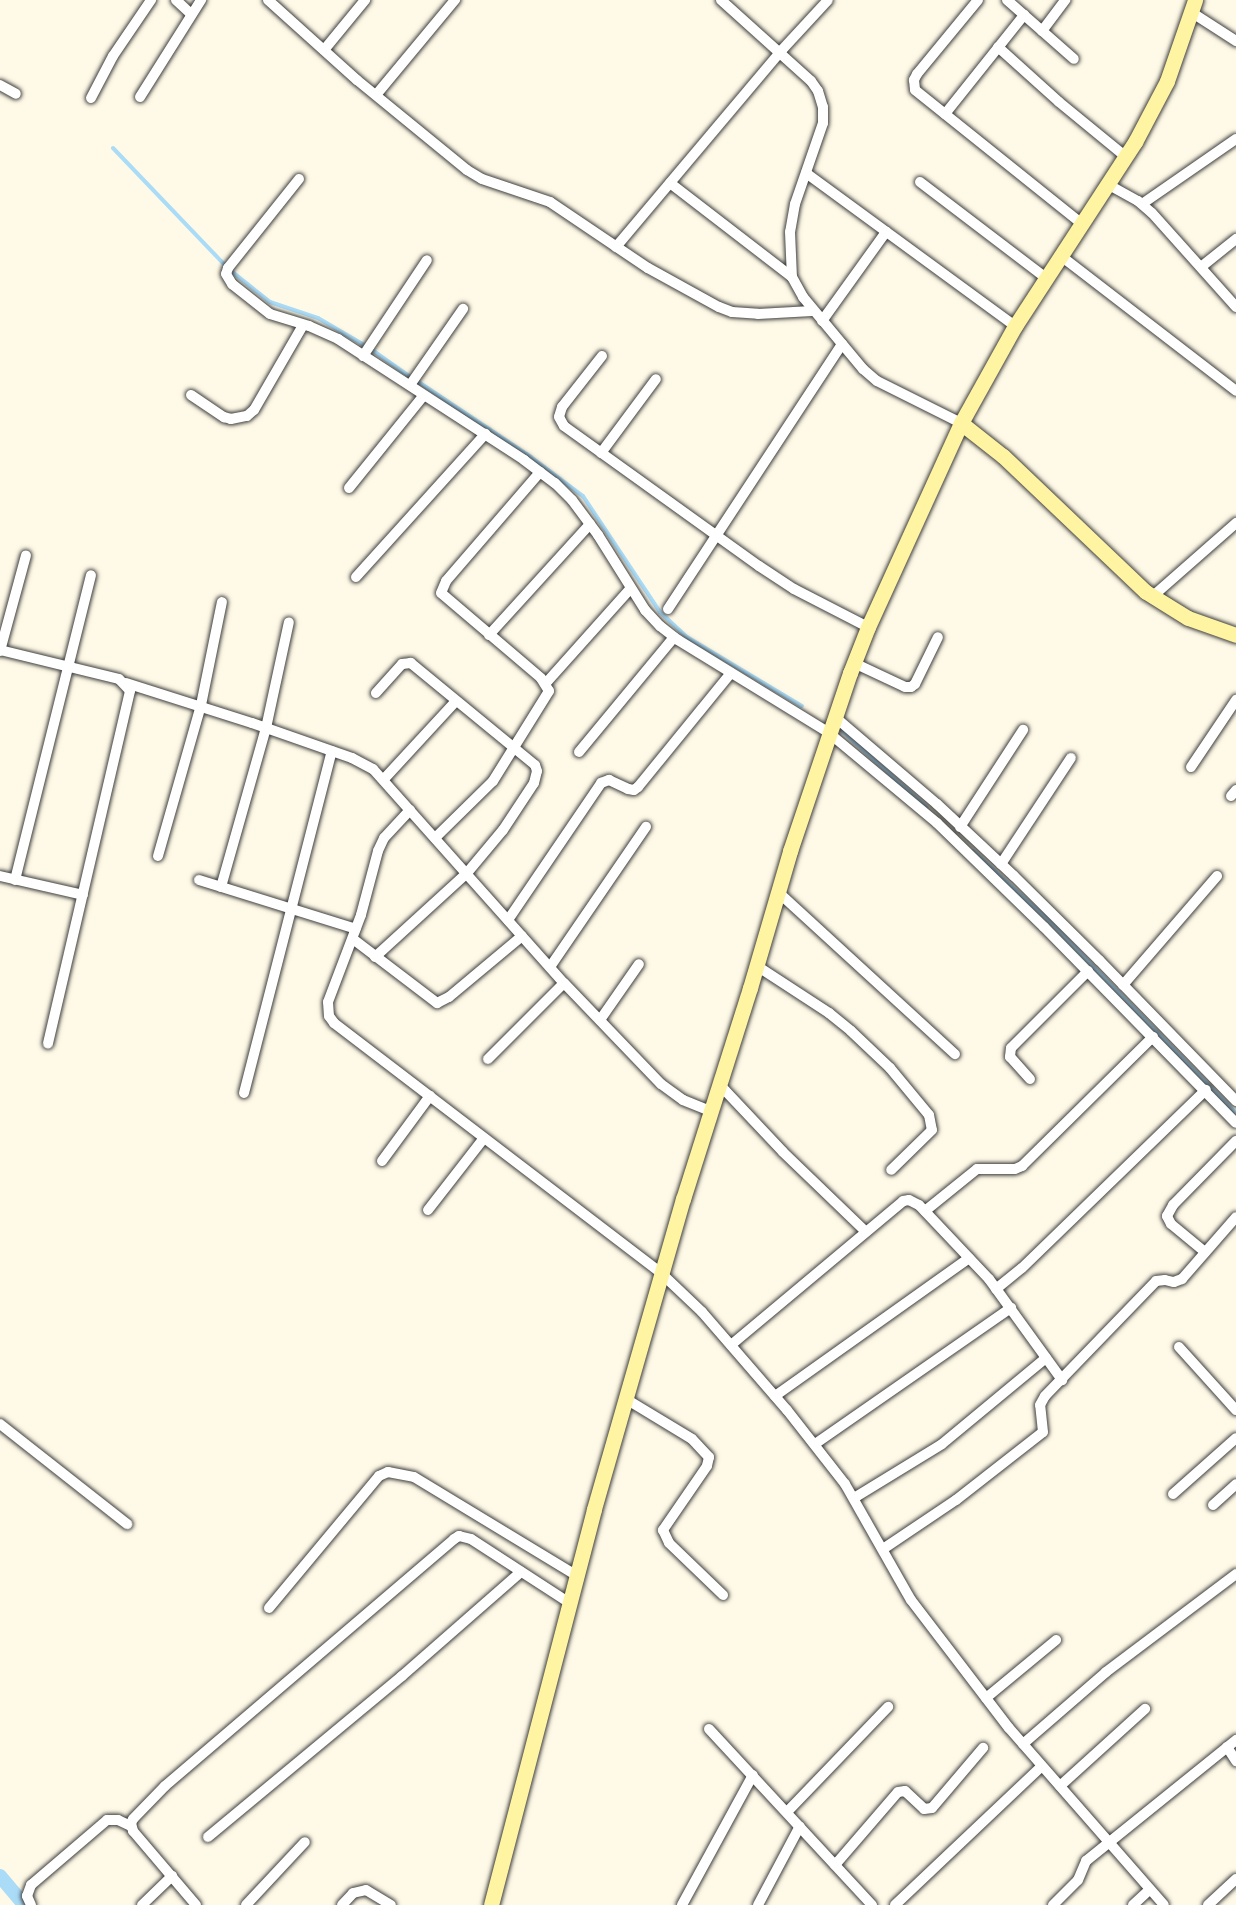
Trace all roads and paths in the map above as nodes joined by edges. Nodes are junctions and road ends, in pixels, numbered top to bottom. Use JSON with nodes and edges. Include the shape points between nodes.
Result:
{"nodes":[{"id":1,"x":151,"y":0,"type":"edge"},
{"id":2,"x":176,"y":0,"type":"edge"},
{"id":3,"x":201,"y":0,"type":"edge"},
{"id":4,"x":268,"y":0,"type":"edge"},
{"id":5,"x":365,"y":0,"type":"edge"},
{"id":6,"x":455,"y":0,"type":"edge"},
{"id":7,"x":721,"y":0,"type":"edge"},
{"id":8,"x":828,"y":0,"type":"edge"},
{"id":9,"x":978,"y":0,"type":"edge"},
{"id":10,"x":1007,"y":0,"type":"edge"},
{"id":11,"x":1065,"y":0,"type":"edge"},
{"id":12,"x":1193,"y":6,"type":"edge"},
{"id":13,"x":191,"y":15,"type":"junction"},
{"id":14,"x":1024,"y":15,"type":"junction"},
{"id":15,"x":1042,"y":31,"type":"junction"},
{"id":16,"x":1236,"y":41,"type":"edge"},
{"id":17,"x":998,"y":47,"type":"junction"},
{"id":18,"x":324,"y":50,"type":"junction"},
{"id":19,"x":781,"y":51,"type":"junction"},
{"id":20,"x":1074,"y":59,"type":"dead end"},
{"id":21,"x":0,"y":85,"type":"edge"},
{"id":22,"x":16,"y":94,"type":"dead end"},
{"id":23,"x":376,"y":95,"type":"junction"},
{"id":24,"x":140,"y":97,"type":"dead end"},
{"id":25,"x":91,"y":98,"type":"dead end"},
{"id":26,"x":945,"y":114,"type":"junction"},
{"id":27,"x":1236,"y":139,"type":"edge"},
{"id":28,"x":1126,"y":157,"type":"junction"},
{"id":29,"x":806,"y":173,"type":"junction"},
{"id":30,"x":299,"y":178,"type":"dead end"},
{"id":31,"x":920,"y":182,"type":"dead end"},
{"id":32,"x":670,"y":183,"type":"junction"},
{"id":33,"x":1109,"y":185,"type":"junction"},
{"id":34,"x":1142,"y":204,"type":"junction"},
{"id":35,"x":1082,"y":225,"type":"junction"},
{"id":36,"x":886,"y":232,"type":"junction"},
{"id":37,"x":1236,"y":239,"type":"edge"},
{"id":38,"x":616,"y":247,"type":"junction"},
{"id":39,"x":1061,"y":256,"type":"junction"},
{"id":40,"x":427,"y":260,"type":"dead end"},
{"id":41,"x":1201,"y":267,"type":"junction"},
{"id":42,"x":792,"y":277,"type":"junction"},
{"id":43,"x":1046,"y":278,"type":"junction"},
{"id":44,"x":1236,"y":307,"type":"edge"},
{"id":45,"x":463,"y":309,"type":"dead end"},
{"id":46,"x":812,"y":311,"type":"junction"},
{"id":47,"x":822,"y":321,"type":"junction"},
{"id":48,"x":303,"y":324,"type":"junction"},
{"id":49,"x":1015,"y":326,"type":"junction"},
{"id":50,"x":842,"y":344,"type":"junction"},
{"id":51,"x":363,"y":356,"type":"junction"},
{"id":52,"x":602,"y":356,"type":"dead end"},
{"id":53,"x":656,"y":379,"type":"dead end"},
{"id":54,"x":410,"y":386,"type":"junction"},
{"id":55,"x":1236,"y":391,"type":"edge"},
{"id":56,"x":192,"y":395,"type":"dead end"},
{"id":57,"x":424,"y":395,"type":"junction"},
{"id":58,"x":961,"y":423,"type":"junction"},
{"id":59,"x":485,"y":435,"type":"junction"},
{"id":60,"x":601,"y":453,"type":"junction"},
{"id":61,"x":540,"y":472,"type":"junction"},
{"id":62,"x":349,"y":488,"type":"dead end"},
{"id":63,"x":1236,"y":523,"type":"edge"},
{"id":64,"x":590,"y":524,"type":"junction"},
{"id":65,"x":716,"y":534,"type":"junction"},
{"id":66,"x":26,"y":555,"type":"dead end"},
{"id":67,"x":91,"y":575,"type":"dead end"},
{"id":68,"x":356,"y":577,"type":"dead end"},
{"id":69,"x":631,"y":588,"type":"junction"},
{"id":70,"x":1154,"y":596,"type":"junction"},
{"id":71,"x":222,"y":602,"type":"dead end"},
{"id":72,"x":668,"y":609,"type":"dead end"},
{"id":73,"x":289,"y":622,"type":"dead end"},
{"id":74,"x":868,"y":627,"type":"junction"},
{"id":75,"x":489,"y":635,"type":"junction"},
{"id":76,"x":1236,"y":635,"type":"edge"},
{"id":77,"x":938,"y":636,"type":"dead end"},
{"id":78,"x":674,"y":637,"type":"junction"},
{"id":79,"x":0,"y":651,"type":"edge"},
{"id":80,"x":854,"y":663,"type":"junction"},
{"id":81,"x":69,"y":666,"type":"junction"},
{"id":82,"x":731,"y":673,"type":"junction"},
{"id":83,"x":126,"y":683,"type":"junction"},
{"id":84,"x":546,"y":683,"type":"junction"},
{"id":85,"x":376,"y":693,"type":"dead end"},
{"id":86,"x":456,"y":700,"type":"junction"},
{"id":87,"x":1236,"y":700,"type":"edge"},
{"id":88,"x":201,"y":705,"type":"junction"},
{"id":89,"x":835,"y":717,"type":"junction"},
{"id":90,"x":266,"y":728,"type":"junction"},
{"id":91,"x":1023,"y":730,"type":"dead end"},
{"id":92,"x":829,"y":733,"type":"junction"},
{"id":93,"x":515,"y":748,"type":"junction"},
{"id":94,"x":332,"y":751,"type":"junction"},
{"id":95,"x":579,"y":752,"type":"dead end"},
{"id":96,"x":1071,"y":758,"type":"dead end"},
{"id":97,"x":1191,"y":767,"type":"dead end"},
{"id":98,"x":384,"y":778,"type":"junction"},
{"id":99,"x":411,"y":810,"type":"junction"},
{"id":100,"x":646,"y":827,"type":"dead end"},
{"id":101,"x":960,"y":827,"type":"junction"},
{"id":102,"x":435,"y":838,"type":"junction"},
{"id":103,"x":158,"y":856,"type":"dead end"},
{"id":104,"x":1001,"y":864,"type":"junction"},
{"id":105,"x":467,"y":873,"type":"junction"},
{"id":106,"x":0,"y":876,"type":"edge"},
{"id":107,"x":1217,"y":876,"type":"dead end"},
{"id":108,"x":15,"y":880,"type":"junction"},
{"id":109,"x":199,"y":880,"type":"dead end"},
{"id":110,"x":221,"y":887,"type":"junction"},
{"id":111,"x":778,"y":892,"type":"junction"},
{"id":112,"x":83,"y":895,"type":"junction"},
{"id":113,"x":290,"y":908,"type":"junction"},
{"id":114,"x":508,"y":920,"type":"junction"},
{"id":115,"x":354,"y":934,"type":"junction"},
{"id":116,"x":522,"y":936,"type":"junction"},
{"id":117,"x":375,"y":957,"type":"junction"},
{"id":118,"x":639,"y":964,"type":"dead end"},
{"id":119,"x":757,"y":966,"type":"junction"},
{"id":120,"x":550,"y":967,"type":"junction"},
{"id":121,"x":1088,"y":971,"type":"junction"},
{"id":122,"x":564,"y":983,"type":"junction"},
{"id":123,"x":1123,"y":985,"type":"junction"},
{"id":124,"x":600,"y":1020,"type":"junction"},
{"id":125,"x":1154,"y":1037,"type":"junction"},
{"id":126,"x":48,"y":1044,"type":"dead end"},
{"id":127,"x":955,"y":1054,"type":"dead end"},
{"id":128,"x":488,"y":1059,"type":"dead end"},
{"id":129,"x":1030,"y":1079,"type":"dead end"},
{"id":130,"x":719,"y":1084,"type":"junction"},
{"id":131,"x":1206,"y":1090,"type":"junction"},
{"id":132,"x":244,"y":1093,"type":"dead end"},
{"id":133,"x":430,"y":1096,"type":"junction"},
{"id":134,"x":1236,"y":1101,"type":"edge"},
{"id":135,"x":710,"y":1111,"type":"junction"},
{"id":136,"x":1236,"y":1123,"type":"edge"},
{"id":137,"x":484,"y":1138,"type":"junction"},
{"id":138,"x":1236,"y":1141,"type":"edge"},
{"id":139,"x":382,"y":1161,"type":"dead end"},
{"id":140,"x":891,"y":1170,"type":"dead end"},
{"id":141,"x":428,"y":1210,"type":"dead end"},
{"id":142,"x":925,"y":1211,"type":"junction"},
{"id":143,"x":1236,"y":1217,"type":"edge"},
{"id":144,"x":866,"y":1232,"type":"junction"},
{"id":145,"x":1205,"y":1252,"type":"junction"},
{"id":146,"x":969,"y":1258,"type":"junction"},
{"id":147,"x":663,"y":1274,"type":"junction"},
{"id":148,"x":996,"y":1289,"type":"junction"},
{"id":149,"x":1011,"y":1308,"type":"junction"},
{"id":150,"x":731,"y":1345,"type":"junction"},
{"id":151,"x":1179,"y":1347,"type":"dead end"},
{"id":152,"x":1046,"y":1358,"type":"junction"},
{"id":153,"x":1062,"y":1380,"type":"junction"},
{"id":154,"x":775,"y":1396,"type":"junction"},
{"id":155,"x":626,"y":1399,"type":"junction"},
{"id":156,"x":1236,"y":1410,"type":"edge"},
{"id":157,"x":0,"y":1424,"type":"edge"},
{"id":158,"x":1236,"y":1438,"type":"edge"},
{"id":159,"x":815,"y":1444,"type":"junction"},
{"id":160,"x":1236,"y":1484,"type":"edge"},
{"id":161,"x":1173,"y":1494,"type":"dead end"},
{"id":162,"x":854,"y":1498,"type":"junction"},
{"id":163,"x":1213,"y":1505,"type":"dead end"},
{"id":164,"x":126,"y":1524,"type":"dead end"},
{"id":165,"x":883,"y":1548,"type":"junction"},
{"id":166,"x":521,"y":1572,"type":"junction"},
{"id":167,"x":1236,"y":1574,"type":"edge"},
{"id":168,"x":576,"y":1575,"type":"junction"},
{"id":169,"x":723,"y":1595,"type":"dead end"},
{"id":170,"x":568,"y":1602,"type":"junction"},
{"id":171,"x":269,"y":1608,"type":"dead end"},
{"id":172,"x":1056,"y":1640,"type":"dead end"},
{"id":173,"x":986,"y":1698,"type":"junction"},
{"id":174,"x":888,"y":1707,"type":"dead end"},
{"id":175,"x":1144,"y":1709,"type":"dead end"},
{"id":176,"x":708,"y":1729,"type":"dead end"},
{"id":177,"x":1236,"y":1740,"type":"edge"},
{"id":178,"x":1023,"y":1744,"type":"junction"},
{"id":179,"x":1227,"y":1747,"type":"junction"},
{"id":180,"x":983,"y":1748,"type":"dead end"},
{"id":181,"x":1236,"y":1761,"type":"edge"},
{"id":182,"x":1042,"y":1766,"type":"junction"},
{"id":183,"x":753,"y":1775,"type":"junction"},
{"id":184,"x":1060,"y":1786,"type":"junction"},
{"id":185,"x":787,"y":1812,"type":"junction"},
{"id":186,"x":131,"y":1826,"type":"junction"},
{"id":187,"x":800,"y":1826,"type":"junction"},
{"id":188,"x":208,"y":1837,"type":"dead end"},
{"id":189,"x":305,"y":1842,"type":"dead end"},
{"id":190,"x":1110,"y":1843,"type":"junction"},
{"id":191,"x":835,"y":1865,"type":"junction"},
{"id":192,"x":172,"y":1876,"type":"junction"},
{"id":193,"x":1236,"y":1879,"type":"edge"},
{"id":194,"x":1150,"y":1889,"type":"junction"},
{"id":195,"x":30,"y":1905,"type":"edge"},
{"id":196,"x":142,"y":1905,"type":"edge"},
{"id":197,"x":196,"y":1905,"type":"edge"},
{"id":198,"x":246,"y":1905,"type":"edge"},
{"id":199,"x":342,"y":1905,"type":"edge"},
{"id":200,"x":391,"y":1905,"type":"edge"},
{"id":201,"x":491,"y":1905,"type":"edge"},
{"id":202,"x":682,"y":1905,"type":"edge"},
{"id":203,"x":758,"y":1905,"type":"edge"},
{"id":204,"x":872,"y":1905,"type":"edge"},
{"id":205,"x":895,"y":1905,"type":"edge"},
{"id":206,"x":1053,"y":1905,"type":"edge"},
{"id":207,"x":1133,"y":1905,"type":"edge"},
{"id":208,"x":1164,"y":1905,"type":"edge"},
{"id":209,"x":1208,"y":1905,"type":"edge"}],
"edges":[{"from":1,"to":25,"type":"street","via":[[113,56]]},
{"from":2,"to":13,"type":"street"},
{"from":3,"to":13,"type":"street"},
{"from":4,"to":18,"type":"street"},
{"from":5,"to":18,"type":"street"},
{"from":6,"to":23,"type":"street"},
{"from":7,"to":19,"type":"street"},
{"from":8,"to":19,"type":"street"},
{"from":9,"to":26,"type":"street","via":[[914,80],[915,90]]},
{"from":10,"to":14,"type":"street"},
{"from":11,"to":15,"type":"street"},
{"from":12,"to":16,"type":"street"},
{"from":12,"to":28,"type":"street","via":[[1167,81]]},
{"from":13,"to":24,"type":"street"},
{"from":14,"to":15,"type":"street"},
{"from":14,"to":17,"type":"street"},
{"from":15,"to":20,"type":"street"},
{"from":17,"to":26,"type":"street"},
{"from":17,"to":28,"type":"street"},
{"from":18,"to":23,"type":"street"},
{"from":19,"to":29,"type":"street","via":[[811,81],[823,107],[823,123]]},
{"from":19,"to":32,"type":"street"},
{"from":21,"to":22,"type":"street"},
{"from":23,"to":38,"type":"street","via":[[467,170],[482,179],[550,201]]},
{"from":26,"to":35,"type":"street"},
{"from":27,"to":34,"type":"street"},
{"from":28,"to":33,"type":"street"},
{"from":29,"to":36,"type":"street"},
{"from":29,"to":42,"type":"street","via":[[790,232]]},
{"from":30,"to":48,"type":"street","via":[[226,274],[262,309]]},
{"from":31,"to":43,"type":"street"},
{"from":32,"to":38,"type":"street"},
{"from":32,"to":42,"type":"street"},
{"from":33,"to":34,"type":"street"},
{"from":33,"to":35,"type":"street"},
{"from":34,"to":41,"type":"street"},
{"from":35,"to":39,"type":"street"},
{"from":36,"to":47,"type":"street"},
{"from":36,"to":49,"type":"street"},
{"from":37,"to":41,"type":"street"},
{"from":38,"to":46,"type":"street","via":[[672,283],[732,312]]},
{"from":39,"to":43,"type":"street"},
{"from":39,"to":55,"type":"street"},
{"from":40,"to":51,"type":"street"},
{"from":41,"to":44,"type":"street"},
{"from":42,"to":46,"type":"street"},
{"from":43,"to":49,"type":"street"},
{"from":45,"to":54,"type":"street"},
{"from":46,"to":47,"type":"street"},
{"from":47,"to":50,"type":"street"},
{"from":48,"to":51,"type":"street","via":[[338,339]]},
{"from":48,"to":56,"type":"street","via":[[247,416],[224,417]]},
{"from":49,"to":58,"type":"street"},
{"from":50,"to":58,"type":"street","via":[[877,381]]},
{"from":50,"to":65,"type":"street"},
{"from":51,"to":54,"type":"street"},
{"from":52,"to":60,"type":"street","via":[[562,407],[559,417],[564,426]]},
{"from":53,"to":60,"type":"street"},
{"from":54,"to":57,"type":"street"},
{"from":57,"to":59,"type":"street"},
{"from":57,"to":62,"type":"street"},
{"from":58,"to":70,"type":"street","via":[[1003,456],[1095,540],[1129,578]]},
{"from":58,"to":74,"type":"street"},
{"from":59,"to":61,"type":"street"},
{"from":59,"to":68,"type":"street"},
{"from":60,"to":65,"type":"street"},
{"from":61,"to":64,"type":"street","via":[[572,500]]},
{"from":61,"to":75,"type":"street","via":[[442,588],[444,598]]},
{"from":63,"to":70,"type":"street"},
{"from":64,"to":69,"type":"street"},
{"from":64,"to":75,"type":"street"},
{"from":65,"to":72,"type":"street"},
{"from":65,"to":74,"type":"street","via":[[794,589]]},
{"from":66,"to":79,"type":"street"},
{"from":67,"to":81,"type":"street"},
{"from":69,"to":78,"type":"street","via":[[645,610]]},
{"from":69,"to":84,"type":"street"},
{"from":70,"to":76,"type":"street","via":[[1188,618]]},
{"from":71,"to":88,"type":"street"},
{"from":73,"to":90,"type":"street"},
{"from":74,"to":80,"type":"street"},
{"from":75,"to":84,"type":"street"},
{"from":77,"to":80,"type":"street","via":[[911,687]]},
{"from":78,"to":82,"type":"street"},
{"from":78,"to":95,"type":"street"},
{"from":79,"to":81,"type":"street"},
{"from":80,"to":89,"type":"street"},
{"from":81,"to":83,"type":"street"},
{"from":81,"to":108,"type":"street"},
{"from":82,"to":92,"type":"street"},
{"from":82,"to":114,"type":"street","via":[[638,787],[628,789],[609,780],[601,783]]},
{"from":83,"to":88,"type":"street"},
{"from":83,"to":112,"type":"street","via":[[130,699]]},
{"from":84,"to":93,"type":"street","via":[[547,697]]},
{"from":85,"to":86,"type":"street","via":[[402,664],[411,663]]},
{"from":86,"to":93,"type":"street"},
{"from":86,"to":98,"type":"street"},
{"from":87,"to":97,"type":"street"},
{"from":88,"to":90,"type":"street"},
{"from":88,"to":103,"type":"street"},
{"from":89,"to":92,"type":"street"},
{"from":89,"to":101,"type":"street"},
{"from":90,"to":94,"type":"street"},
{"from":90,"to":110,"type":"street"},
{"from":91,"to":101,"type":"street"},
{"from":92,"to":111,"type":"street"},
{"from":92,"to":121,"type":"street","via":[[937,823]]},
{"from":93,"to":102,"type":"street","via":[[494,781]]},
{"from":93,"to":105,"type":"street","via":[[535,765],[537,777]]},
{"from":94,"to":98,"type":"street","via":[[363,762]]},
{"from":94,"to":113,"type":"street"},
{"from":96,"to":104,"type":"street"},
{"from":98,"to":99,"type":"street"},
{"from":99,"to":102,"type":"street"},
{"from":99,"to":115,"type":"street","via":[[384,838],[378,851]]},
{"from":100,"to":120,"type":"street"},
{"from":101,"to":104,"type":"street"},
{"from":102,"to":105,"type":"street"},
{"from":104,"to":123,"type":"street"},
{"from":105,"to":114,"type":"street"},
{"from":105,"to":117,"type":"street"},
{"from":106,"to":108,"type":"street"},
{"from":107,"to":123,"type":"street"},
{"from":108,"to":112,"type":"street"},
{"from":109,"to":110,"type":"street"},
{"from":110,"to":113,"type":"street"},
{"from":111,"to":119,"type":"street"},
{"from":111,"to":127,"type":"street"},
{"from":112,"to":126,"type":"street"},
{"from":113,"to":115,"type":"street"},
{"from":113,"to":132,"type":"street"},
{"from":114,"to":116,"type":"street"},
{"from":115,"to":117,"type":"street"},
{"from":115,"to":133,"type":"street","via":[[328,1002],[329,1016]]},
{"from":116,"to":117,"type":"street","via":[[441,1002],[430,1000]]},
{"from":116,"to":120,"type":"street"},
{"from":118,"to":124,"type":"street"},
{"from":119,"to":130,"type":"street"},
{"from":119,"to":140,"type":"street","via":[[851,1031],[890,1068],[930,1115],[932,1130]]},
{"from":120,"to":122,"type":"street"},
{"from":121,"to":125,"type":"street"},
{"from":121,"to":129,"type":"street","via":[[1011,1048],[1010,1057]]},
{"from":122,"to":124,"type":"street"},
{"from":122,"to":128,"type":"street"},
{"from":123,"to":134,"type":"street"},
{"from":124,"to":135,"type":"street","via":[[672,1093]]},
{"from":125,"to":131,"type":"street"},
{"from":125,"to":142,"type":"street","via":[[1022,1166],[977,1169]]},
{"from":130,"to":135,"type":"street"},
{"from":130,"to":144,"type":"street"},
{"from":131,"to":136,"type":"street"},
{"from":131,"to":148,"type":"street"},
{"from":133,"to":137,"type":"street"},
{"from":133,"to":139,"type":"street"},
{"from":135,"to":147,"type":"street"},
{"from":137,"to":141,"type":"street"},
{"from":137,"to":147,"type":"street"},
{"from":138,"to":145,"type":"street","via":[[1173,1205],[1167,1216],[1171,1224]]},
{"from":142,"to":144,"type":"street","via":[[914,1201],[903,1201]]},
{"from":142,"to":146,"type":"street"},
{"from":143,"to":145,"type":"street"},
{"from":144,"to":150,"type":"street"},
{"from":145,"to":153,"type":"street","via":[[1178,1282],[1156,1281]]},
{"from":146,"to":148,"type":"street"},
{"from":146,"to":154,"type":"street"},
{"from":147,"to":150,"type":"street"},
{"from":147,"to":155,"type":"street"},
{"from":148,"to":149,"type":"street"},
{"from":149,"to":152,"type":"street"},
{"from":149,"to":159,"type":"street"},
{"from":150,"to":154,"type":"street"},
{"from":151,"to":156,"type":"street"},
{"from":152,"to":153,"type":"street"},
{"from":152,"to":162,"type":"street","via":[[942,1444]]},
{"from":153,"to":165,"type":"street","via":[[1040,1405],[1043,1432],[956,1500]]},
{"from":154,"to":159,"type":"street"},
{"from":155,"to":168,"type":"street"},
{"from":155,"to":169,"type":"street","via":[[692,1439],[709,1457],[707,1466],[663,1530],[669,1543]]},
{"from":157,"to":164,"type":"street"},
{"from":158,"to":161,"type":"street"},
{"from":159,"to":162,"type":"street"},
{"from":160,"to":163,"type":"street"},
{"from":162,"to":165,"type":"street"},
{"from":165,"to":173,"type":"street","via":[[910,1600]]},
{"from":166,"to":170,"type":"street"},
{"from":166,"to":186,"type":"street","via":[[471,1539],[454,1539],[165,1786],[133,1819]]},
{"from":166,"to":188,"type":"street"},
{"from":167,"to":178,"type":"street","via":[[1106,1672]]},
{"from":168,"to":170,"type":"street"},
{"from":168,"to":171,"type":"street","via":[[414,1477],[388,1472],[379,1476]]},
{"from":170,"to":201,"type":"street"},
{"from":172,"to":173,"type":"street"},
{"from":173,"to":178,"type":"street"},
{"from":174,"to":185,"type":"street"},
{"from":175,"to":184,"type":"street"},
{"from":176,"to":183,"type":"street"},
{"from":177,"to":179,"type":"street"},
{"from":178,"to":182,"type":"street"},
{"from":179,"to":181,"type":"street"},
{"from":179,"to":190,"type":"street"},
{"from":180,"to":191,"type":"street","via":[[932,1808],[924,1809],[905,1791],[898,1792]]},
{"from":182,"to":184,"type":"street"},
{"from":182,"to":205,"type":"street"},
{"from":183,"to":185,"type":"street"},
{"from":183,"to":202,"type":"street"},
{"from":184,"to":190,"type":"street"},
{"from":185,"to":187,"type":"street"},
{"from":186,"to":192,"type":"street"},
{"from":186,"to":195,"type":"street","via":[[107,1820],[31,1885],[27,1896]]},
{"from":187,"to":191,"type":"street"},
{"from":187,"to":203,"type":"street"},
{"from":189,"to":198,"type":"street"},
{"from":190,"to":194,"type":"street"},
{"from":190,"to":206,"type":"street","via":[[1086,1861],[1078,1880]]},
{"from":191,"to":204,"type":"street"},
{"from":192,"to":196,"type":"street"},
{"from":192,"to":197,"type":"street"},
{"from":193,"to":209,"type":"street"},
{"from":194,"to":207,"type":"street"},
{"from":194,"to":208,"type":"street"},
{"from":199,"to":200,"type":"street","via":[[353,1893],[366,1890]]}]}
